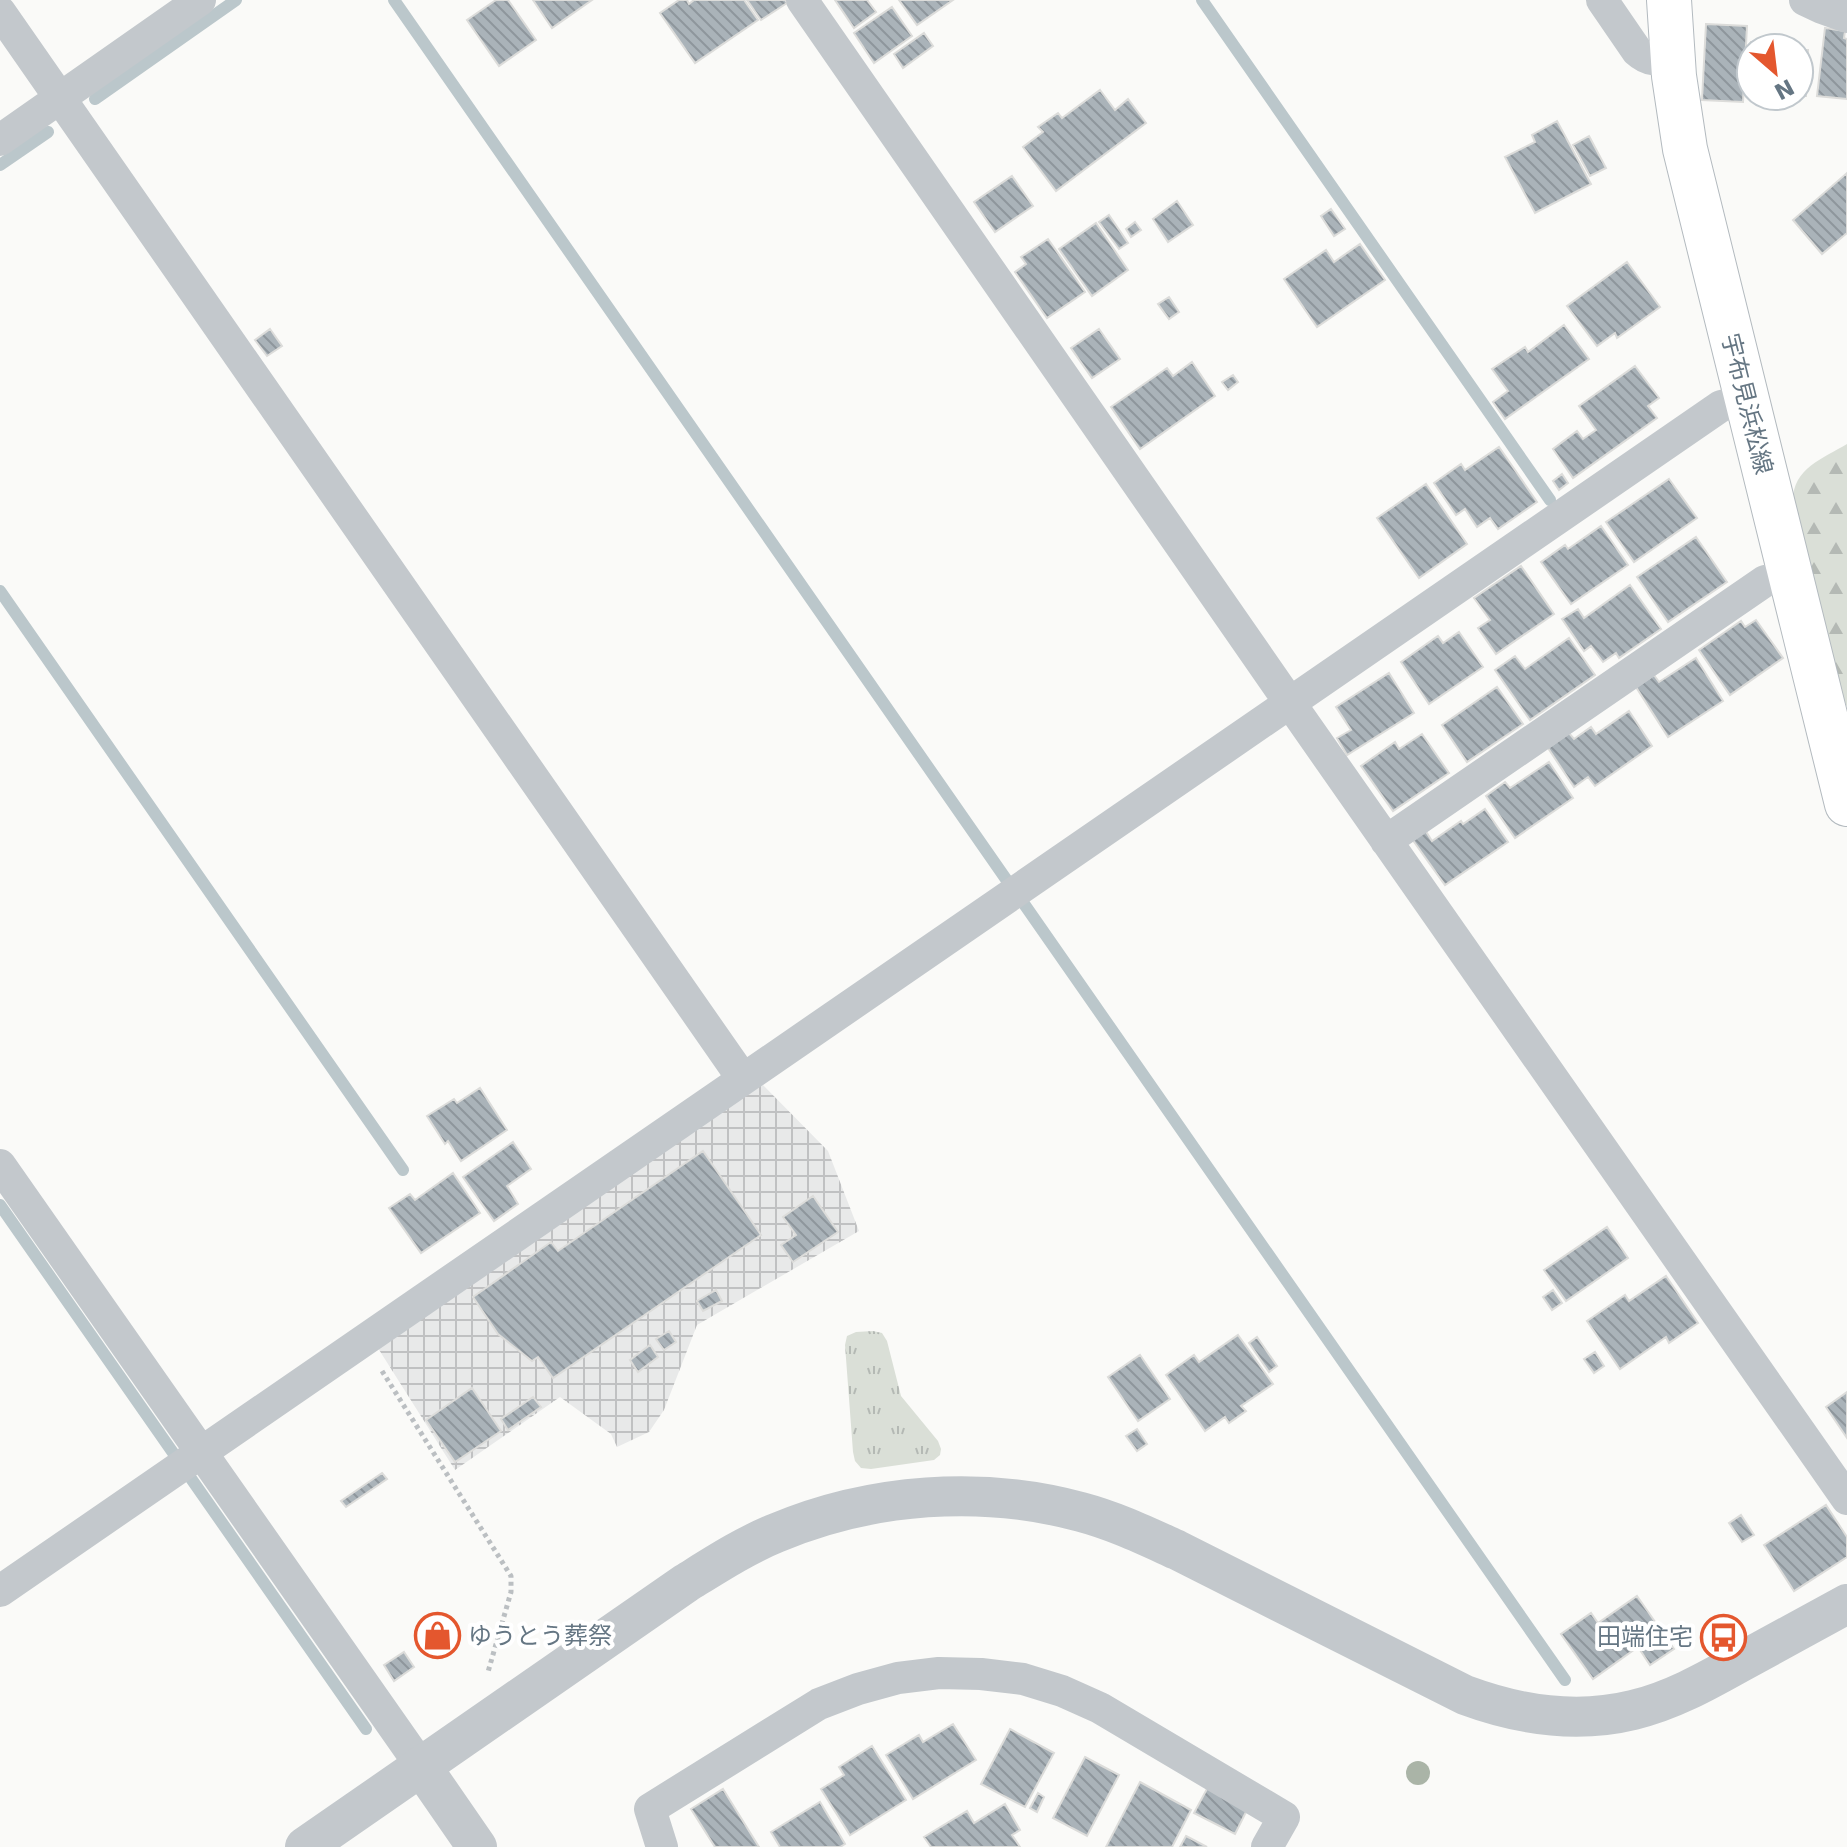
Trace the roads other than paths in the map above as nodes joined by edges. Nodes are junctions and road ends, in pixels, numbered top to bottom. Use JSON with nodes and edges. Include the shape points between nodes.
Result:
{"nodes":[{"id":1,"x":200,"y":0,"type":"edge"},
{"id":2,"x":802,"y":0,"type":"edge"},
{"id":3,"x":1602,"y":0,"type":"edge"},
{"id":4,"x":1669,"y":0,"type":"edge"},
{"id":5,"x":1805,"y":0,"type":"edge"},
{"id":6,"x":0,"y":12,"type":"edge"},
{"id":7,"x":1847,"y":17,"type":"edge"},
{"id":8,"x":1673,"y":58,"type":"junction"},
{"id":9,"x":60,"y":98,"type":"junction"},
{"id":10,"x":0,"y":140,"type":"edge"},
{"id":11,"x":1746,"y":400,"type":"junction"},
{"id":12,"x":1790,"y":575,"type":"junction"},
{"id":13,"x":1290,"y":703,"type":"junction"},
{"id":14,"x":1841,"y":751,"type":"edge"},
{"id":15,"x":1847,"y":804,"type":"edge"},
{"id":16,"x":1386,"y":841,"type":"junction"},
{"id":17,"x":743,"y":1079,"type":"junction"},
{"id":18,"x":0,"y":1165,"type":"edge"},
{"id":19,"x":188,"y":1460,"type":"junction"},
{"id":20,"x":1847,"y":1499,"type":"edge"},
{"id":21,"x":0,"y":1591,"type":"edge"},
{"id":22,"x":1847,"y":1604,"type":"edge"},
{"id":23,"x":421,"y":1766,"type":"junction"},
{"id":24,"x":305,"y":1847,"type":"edge"},
{"id":25,"x":477,"y":1847,"type":"edge"},
{"id":26,"x":662,"y":1847,"type":"edge"},
{"id":27,"x":1267,"y":1847,"type":"edge"}],
"edges":[{"from":1,"to":9,"type":"street"},
{"from":2,"to":13,"type":"street"},
{"from":3,"to":8,"type":"street","via":[[1645,58]]},
{"from":4,"to":8,"type":"main road","name":"宇布見浜松線"},
{"from":5,"to":7,"type":"street"},
{"from":6,"to":9,"type":"street"},
{"from":8,"to":11,"type":"main road","name":"宇布見浜松線","via":[[1685,149]]},
{"from":9,"to":10,"type":"street"},
{"from":9,"to":17,"type":"street"},
{"from":11,"to":12,"type":"main road","name":"宇布見浜松線"},
{"from":11,"to":13,"type":"street","via":[[1721,406]]},
{"from":12,"to":14,"type":"main road","name":"宇布見浜松線"},
{"from":12,"to":16,"type":"street","via":[[1765,581]]},
{"from":13,"to":16,"type":"street"},
{"from":13,"to":17,"type":"street"},
{"from":14,"to":15,"type":"main road","name":"宇布見浜松線"},
{"from":16,"to":20,"type":"street"},
{"from":17,"to":19,"type":"street"},
{"from":18,"to":19,"type":"street"},
{"from":19,"to":21,"type":"street"},
{"from":19,"to":23,"type":"street"},
{"from":22,"to":23,"type":"street","via":[[1667,1700],[1600,1716],[1531,1714],[1465,1695],[1130,1529],[1031,1501],[927,1497],[825,1515],[730,1555]]},
{"from":23,"to":24,"type":"street"},
{"from":23,"to":25,"type":"street"},
{"from":26,"to":27,"type":"street","via":[[650,1809],[819,1704],[898,1678],[939,1673],[1023,1679],[1100,1708],[1284,1817]]}]}
